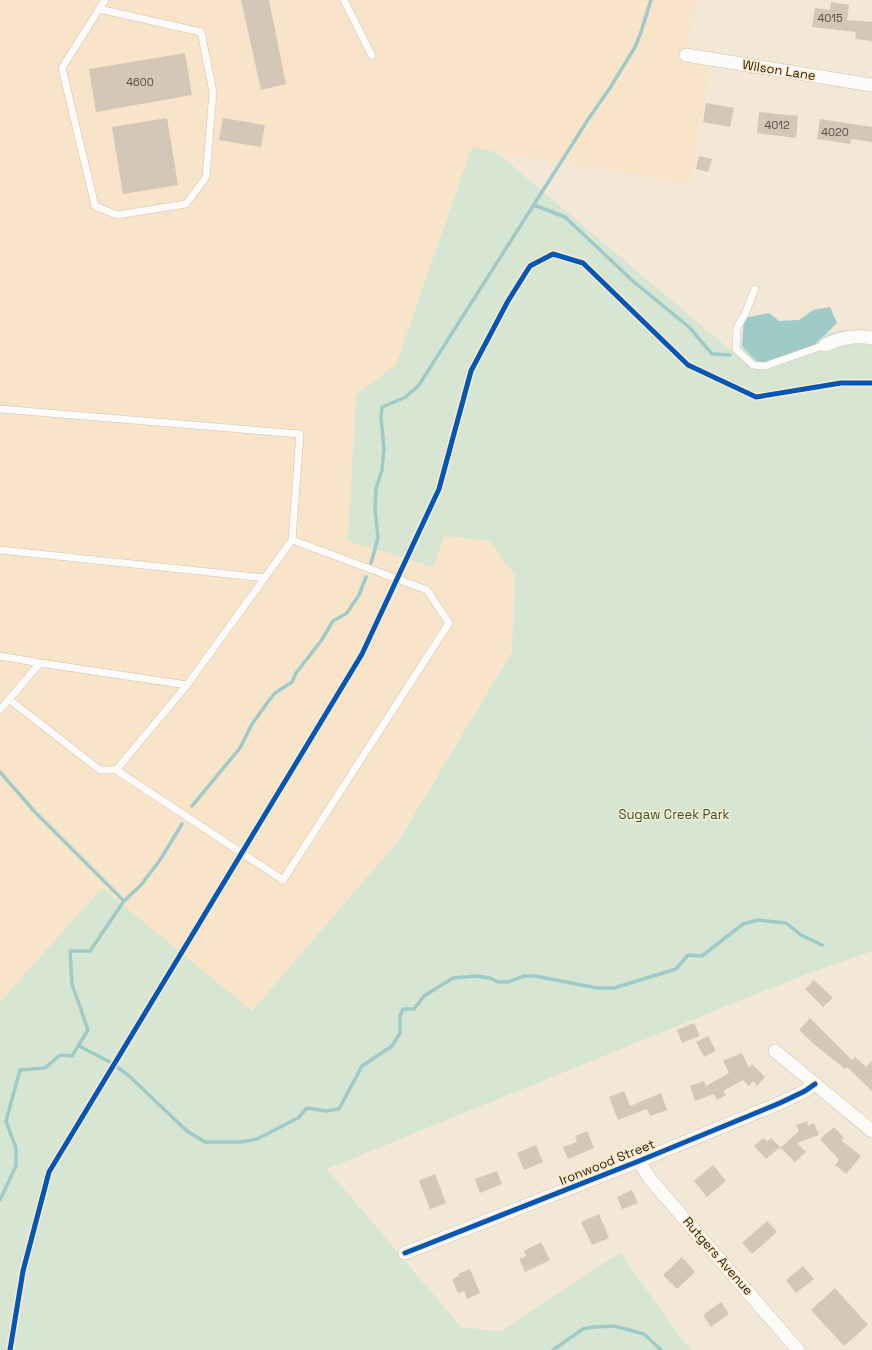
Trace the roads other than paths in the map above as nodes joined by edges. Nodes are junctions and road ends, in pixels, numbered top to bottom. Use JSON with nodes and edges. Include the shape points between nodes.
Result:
{"nodes":[{"id":1,"x":105,"y":0,"type":"edge"},
{"id":2,"x":344,"y":0,"type":"edge"},
{"id":3,"x":99,"y":9,"type":"junction"},
{"id":4,"x":686,"y":55,"type":"dead end"},
{"id":5,"x":372,"y":56,"type":"dead end"},
{"id":6,"x":872,"y":85,"type":"edge"},
{"id":7,"x":755,"y":289,"type":"dead end"},
{"id":8,"x":872,"y":338,"type":"edge"},
{"id":9,"x":825,"y":345,"type":"joint"},
{"id":10,"x":0,"y":409,"type":"edge"},
{"id":11,"x":292,"y":540,"type":"junction"},
{"id":12,"x":0,"y":550,"type":"edge"},
{"id":13,"x":265,"y":578,"type":"junction"},
{"id":14,"x":0,"y":656,"type":"edge"},
{"id":15,"x":40,"y":663,"type":"junction"},
{"id":16,"x":187,"y":685,"type":"junction"},
{"id":17,"x":10,"y":700,"type":"junction"},
{"id":18,"x":0,"y":710,"type":"edge"},
{"id":19,"x":116,"y":770,"type":"junction"},
{"id":20,"x":775,"y":1051,"type":"dead end"},
{"id":21,"x":815,"y":1084,"type":"junction"},
{"id":22,"x":872,"y":1131,"type":"edge"},
{"id":23,"x":639,"y":1161,"type":"junction"},
{"id":24,"x":405,"y":1253,"type":"dead end"},
{"id":25,"x":798,"y":1350,"type":"edge"}],
"edges":[{"from":1,"to":3,"type":"lane"},
{"from":2,"to":5,"type":"lane"},
{"from":3,"to":3,"type":"lane","via":[[62,68],[96,206],[117,215],[186,204],[206,177],[213,92],[201,32]]},
{"from":4,"to":6,"type":"street","name":"Wilson Lane"},
{"from":7,"to":9,"type":"lane","via":[[737,328],[736,349],[753,365],[766,366]]},
{"from":8,"to":9,"type":"street","via":[[851,336]]},
{"from":10,"to":11,"type":"lane","via":[[300,434]]},
{"from":11,"to":13,"type":"lane"},
{"from":11,"to":19,"type":"lane","via":[[427,590],[449,623],[282,880]]},
{"from":12,"to":13,"type":"lane"},
{"from":13,"to":16,"type":"lane"},
{"from":14,"to":15,"type":"lane"},
{"from":15,"to":16,"type":"lane"},
{"from":15,"to":17,"type":"lane"},
{"from":16,"to":19,"type":"lane"},
{"from":17,"to":18,"type":"lane"},
{"from":17,"to":19,"type":"lane","via":[[100,770]]},
{"from":20,"to":21,"type":"street"},
{"from":21,"to":22,"type":"street"},
{"from":21,"to":23,"type":"street","name":"Ironwood Street","via":[[780,1102]]},
{"from":23,"to":24,"type":"street","name":"Ironwood Street"},
{"from":23,"to":25,"type":"street","name":"Rutgers Avenue","via":[[650,1179]]}]}
